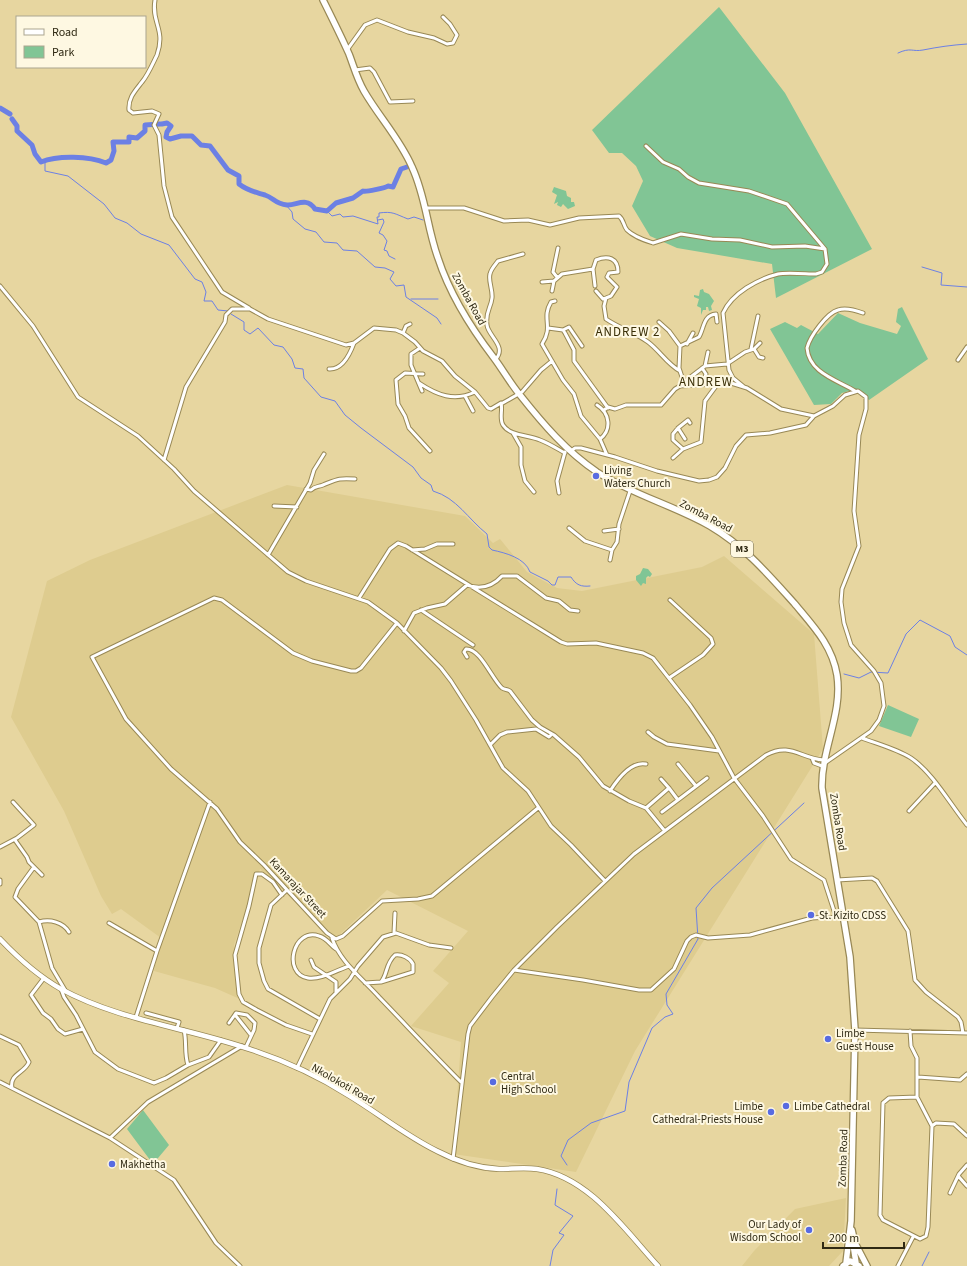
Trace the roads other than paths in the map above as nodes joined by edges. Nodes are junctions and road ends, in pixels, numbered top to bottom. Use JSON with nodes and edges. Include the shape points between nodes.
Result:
{"nodes":[{"id":1,"x":155,"y":0,"type":"edge"},
{"id":2,"x":323,"y":0,"type":"edge"},
{"id":3,"x":443,"y":18,"type":"dead end"},
{"id":4,"x":347,"y":50,"type":"junction"},
{"id":5,"x":354,"y":70,"type":"junction"},
{"id":6,"x":413,"y":102,"type":"dead end"},
{"id":7,"x":646,"y":146,"type":"dead end"},
{"id":8,"x":426,"y":208,"type":"junction"},
{"id":9,"x":558,"y":248,"type":"dead end"},
{"id":10,"x":825,"y":250,"type":"junction"},
{"id":11,"x":523,"y":254,"type":"dead end"},
{"id":12,"x":593,"y":268,"type":"junction"},
{"id":13,"x":557,"y":277,"type":"junction"},
{"id":14,"x":554,"y":281,"type":"junction"},
{"id":15,"x":542,"y":282,"type":"dead end"},
{"id":16,"x":0,"y":286,"type":"edge"},
{"id":17,"x":595,"y":286,"type":"dead end"},
{"id":18,"x":552,"y":291,"type":"dead end"},
{"id":19,"x":596,"y":291,"type":"dead end"},
{"id":20,"x":606,"y":298,"type":"junction"},
{"id":21,"x":555,"y":302,"type":"dead end"},
{"id":22,"x":250,"y":309,"type":"junction"},
{"id":23,"x":863,"y":312,"type":"dead end"},
{"id":24,"x":758,"y":316,"type":"dead end"},
{"id":25,"x":659,"y":322,"type":"dead end"},
{"id":26,"x":717,"y":322,"type":"dead end"},
{"id":27,"x":410,"y":324,"type":"dead end"},
{"id":28,"x":548,"y":328,"type":"junction"},
{"id":29,"x":563,"y":330,"type":"junction"},
{"id":30,"x":403,"y":333,"type":"junction"},
{"id":31,"x":693,"y":333,"type":"dead end"},
{"id":32,"x":354,"y":343,"type":"junction"},
{"id":33,"x":760,"y":343,"type":"dead end"},
{"id":34,"x":687,"y":344,"type":"junction"},
{"id":35,"x":582,"y":346,"type":"dead end"},
{"id":36,"x":680,"y":346,"type":"junction"},
{"id":37,"x":967,"y":347,"type":"edge"},
{"id":38,"x":420,"y":348,"type":"junction"},
{"id":39,"x":752,"y":349,"type":"junction"},
{"id":40,"x":708,"y":352,"type":"dead end"},
{"id":41,"x":763,"y":358,"type":"dead end"},
{"id":42,"x":495,"y":360,"type":"junction"},
{"id":43,"x":958,"y":360,"type":"dead end"},
{"id":44,"x":552,"y":361,"type":"junction"},
{"id":45,"x":727,"y":364,"type":"junction"},
{"id":46,"x":704,"y":367,"type":"junction"},
{"id":47,"x":329,"y":369,"type":"dead end"},
{"id":48,"x":680,"y":371,"type":"junction"},
{"id":49,"x":415,"y":374,"type":"junction"},
{"id":50,"x":423,"y":374,"type":"dead end"},
{"id":51,"x":720,"y":382,"type":"junction"},
{"id":52,"x":419,"y":383,"type":"junction"},
{"id":53,"x":684,"y":383,"type":"junction"},
{"id":54,"x":703,"y":383,"type":"junction"},
{"id":55,"x":744,"y":387,"type":"junction"},
{"id":56,"x":422,"y":391,"type":"dead end"},
{"id":57,"x":855,"y":391,"type":"junction"},
{"id":58,"x":475,"y":392,"type":"junction"},
{"id":59,"x":519,"y":394,"type":"junction"},
{"id":60,"x":465,"y":396,"type":"junction"},
{"id":61,"x":501,"y":404,"type":"junction"},
{"id":62,"x":597,"y":405,"type":"dead end"},
{"id":63,"x":608,"y":408,"type":"junction"},
{"id":64,"x":604,"y":410,"type":"junction"},
{"id":65,"x":473,"y":411,"type":"dead end"},
{"id":66,"x":692,"y":416,"type":"dead end"},
{"id":67,"x":814,"y":416,"type":"junction"},
{"id":68,"x":678,"y":428,"type":"junction"},
{"id":69,"x":513,"y":433,"type":"junction"},
{"id":70,"x":600,"y":439,"type":"junction"},
{"id":71,"x":685,"y":439,"type":"dead end"},
{"id":72,"x":683,"y":449,"type":"junction"},
{"id":73,"x":430,"y":451,"type":"dead end"},
{"id":74,"x":567,"y":451,"type":"junction"},
{"id":75,"x":324,"y":454,"type":"dead end"},
{"id":76,"x":607,"y":455,"type":"junction"},
{"id":77,"x":673,"y":458,"type":"dead end"},
{"id":78,"x":164,"y":460,"type":"junction"},
{"id":79,"x":355,"y":480,"type":"dead end"},
{"id":80,"x":306,"y":489,"type":"junction"},
{"id":81,"x":630,"y":491,"type":"junction"},
{"id":82,"x":534,"y":492,"type":"dead end"},
{"id":83,"x":559,"y":493,"type":"dead end"},
{"id":84,"x":274,"y":506,"type":"dead end"},
{"id":85,"x":296,"y":506,"type":"junction"},
{"id":86,"x":569,"y":528,"type":"dead end"},
{"id":87,"x":619,"y":530,"type":"junction"},
{"id":88,"x":604,"y":531,"type":"dead end"},
{"id":89,"x":453,"y":544,"type":"dead end"},
{"id":90,"x":412,"y":550,"type":"junction"},
{"id":91,"x":612,"y":550,"type":"junction"},
{"id":92,"x":268,"y":555,"type":"junction"},
{"id":93,"x":610,"y":560,"type":"dead end"},
{"id":94,"x":466,"y":585,"type":"junction"},
{"id":95,"x":359,"y":598,"type":"junction"},
{"id":96,"x":670,"y":600,"type":"dead end"},
{"id":97,"x":421,"y":610,"type":"junction"},
{"id":98,"x":578,"y":611,"type":"dead end"},
{"id":99,"x":397,"y":623,"type":"junction"},
{"id":100,"x":404,"y":631,"type":"junction"},
{"id":101,"x":473,"y":644,"type":"dead end"},
{"id":102,"x":467,"y":657,"type":"dead end"},
{"id":103,"x":669,"y":678,"type":"junction"},
{"id":104,"x":648,"y":732,"type":"dead end"},
{"id":105,"x":552,"y":734,"type":"junction"},
{"id":106,"x":862,"y":738,"type":"junction"},
{"id":107,"x":490,"y":745,"type":"junction"},
{"id":108,"x":719,"y":751,"type":"junction"},
{"id":109,"x":812,"y":758,"type":"junction"},
{"id":110,"x":823,"y":763,"type":"junction"},
{"id":111,"x":646,"y":764,"type":"dead end"},
{"id":112,"x":678,"y":764,"type":"dead end"},
{"id":113,"x":661,"y":778,"type":"dead end"},
{"id":114,"x":707,"y":778,"type":"dead end"},
{"id":115,"x":734,"y":778,"type":"junction"},
{"id":116,"x":935,"y":783,"type":"junction"},
{"id":117,"x":696,"y":786,"type":"junction"},
{"id":118,"x":669,"y":788,"type":"junction"},
{"id":119,"x":610,"y":791,"type":"junction"},
{"id":120,"x":678,"y":800,"type":"junction"},
{"id":121,"x":13,"y":802,"type":"dead end"},
{"id":122,"x":210,"y":802,"type":"junction"},
{"id":123,"x":538,"y":808,"type":"junction"},
{"id":124,"x":646,"y":808,"type":"junction"},
{"id":125,"x":909,"y":811,"type":"dead end"},
{"id":126,"x":662,"y":812,"type":"dead end"},
{"id":127,"x":967,"y":825,"type":"edge"},
{"id":128,"x":664,"y":830,"type":"junction"},
{"id":129,"x":15,"y":840,"type":"junction"},
{"id":130,"x":0,"y":847,"type":"edge"},
{"id":131,"x":34,"y":867,"type":"junction"},
{"id":132,"x":42,"y":875,"type":"dead end"},
{"id":133,"x":0,"y":880,"type":"edge"},
{"id":134,"x":837,"y":880,"type":"junction"},
{"id":135,"x":604,"y":881,"type":"junction"},
{"id":136,"x":0,"y":884,"type":"edge"},
{"id":137,"x":287,"y":890,"type":"junction"},
{"id":138,"x":282,"y":895,"type":"junction"},
{"id":139,"x":394,"y":913,"type":"dead end"},
{"id":140,"x":836,"y":916,"type":"junction"},
{"id":141,"x":843,"y":916,"type":"junction"},
{"id":142,"x":39,"y":922,"type":"junction"},
{"id":143,"x":109,"y":923,"type":"dead end"},
{"id":144,"x":68,"y":932,"type":"dead end"},
{"id":145,"x":394,"y":933,"type":"junction"},
{"id":146,"x":332,"y":938,"type":"junction"},
{"id":147,"x":0,"y":939,"type":"edge"},
{"id":148,"x":451,"y":948,"type":"dead end"},
{"id":149,"x":337,"y":949,"type":"junction"},
{"id":150,"x":156,"y":951,"type":"junction"},
{"id":151,"x":311,"y":960,"type":"dead end"},
{"id":152,"x":349,"y":966,"type":"junction"},
{"id":153,"x":514,"y":970,"type":"junction"},
{"id":154,"x":354,"y":972,"type":"junction"},
{"id":155,"x":324,"y":975,"type":"junction"},
{"id":156,"x":44,"y":978,"type":"junction"},
{"id":157,"x":381,"y":982,"type":"junction"},
{"id":158,"x":365,"y":983,"type":"junction"},
{"id":159,"x":61,"y":989,"type":"junction"},
{"id":160,"x":66,"y":991,"type":"junction"},
{"id":161,"x":336,"y":992,"type":"junction"},
{"id":162,"x":146,"y":1013,"type":"dead end"},
{"id":163,"x":234,"y":1016,"type":"junction"},
{"id":164,"x":136,"y":1017,"type":"junction"},
{"id":165,"x":320,"y":1020,"type":"junction"},
{"id":166,"x":228,"y":1023,"type":"dead end"},
{"id":167,"x":177,"y":1028,"type":"junction"},
{"id":168,"x":83,"y":1029,"type":"junction"},
{"id":169,"x":184,"y":1030,"type":"junction"},
{"id":170,"x":855,"y":1030,"type":"junction"},
{"id":171,"x":910,"y":1031,"type":"junction"},
{"id":172,"x":965,"y":1033,"type":"edge"},
{"id":173,"x":312,"y":1034,"type":"junction"},
{"id":174,"x":251,"y":1035,"type":"junction"},
{"id":175,"x":0,"y":1036,"type":"edge"},
{"id":176,"x":221,"y":1040,"type":"junction"},
{"id":177,"x":244,"y":1047,"type":"junction"},
{"id":178,"x":188,"y":1065,"type":"junction"},
{"id":179,"x":297,"y":1068,"type":"junction"},
{"id":180,"x":967,"y":1074,"type":"edge"},
{"id":181,"x":918,"y":1077,"type":"junction"},
{"id":182,"x":0,"y":1082,"type":"edge"},
{"id":183,"x":462,"y":1084,"type":"junction"},
{"id":184,"x":12,"y":1088,"type":"junction"},
{"id":185,"x":917,"y":1097,"type":"junction"},
{"id":186,"x":932,"y":1126,"type":"junction"},
{"id":187,"x":967,"y":1136,"type":"edge"},
{"id":188,"x":110,"y":1138,"type":"junction"},
{"id":189,"x":453,"y":1159,"type":"junction"},
{"id":190,"x":967,"y":1165,"type":"edge"},
{"id":191,"x":959,"y":1177,"type":"junction"},
{"id":192,"x":967,"y":1186,"type":"edge"},
{"id":193,"x":950,"y":1193,"type":"dead end"},
{"id":194,"x":850,"y":1228,"type":"junction"},
{"id":195,"x":913,"y":1237,"type":"junction"},
{"id":196,"x":844,"y":1264,"type":"edge"},
{"id":197,"x":858,"y":1264,"type":"edge"},
{"id":198,"x":240,"y":1266,"type":"edge"},
{"id":199,"x":658,"y":1266,"type":"edge"},
{"id":200,"x":867,"y":1266,"type":"edge"},
{"id":201,"x":898,"y":1266,"type":"edge"}],
"edges":[{"from":1,"to":22,"type":"street","via":[[154,12],[161,32],[161,42],[156,57],[135,88],[129,110],[133,113],[152,111],[159,114],[154,125],[159,135],[164,186],[172,217],[222,292]]},
{"from":2,"to":4,"type":"highway","name":"Zomba Road","number":"M3"},
{"from":3,"to":4,"type":"street","via":[[457,35],[454,43],[447,44],[377,20],[365,25]]},
{"from":4,"to":5,"type":"highway","name":"Zomba Road","number":"M3"},
{"from":5,"to":6,"type":"street","via":[[370,68],[390,102]]},
{"from":5,"to":8,"type":"highway","name":"Zomba Road","number":"M3","via":[[363,90],[407,156],[418,180]]},
{"from":7,"to":10,"type":"street","via":[[663,162],[679,169],[699,183],[740,189],[787,204]]},
{"from":8,"to":10,"type":"street","via":[[464,208],[504,221],[528,220],[550,225],[579,218],[619,216],[632,234],[653,243],[681,234],[740,240],[772,247],[805,246]]},
{"from":8,"to":42,"type":"highway","name":"Zomba Road","number":"M3","via":[[434,248],[453,295]]},
{"from":9,"to":13,"type":"street","via":[[553,272]]},
{"from":10,"to":45,"type":"street","via":[[827,264],[822,272],[776,274],[745,288],[731,301],[723,313]]},
{"from":11,"to":42,"type":"street","via":[[498,261],[490,275],[492,300],[486,318],[488,329],[499,346]]},
{"from":12,"to":13,"type":"street"},
{"from":12,"to":17,"type":"street"},
{"from":12,"to":20,"type":"street","via":[[596,260],[603,257],[614,260],[618,265],[618,272],[609,273],[607,276],[617,287],[611,296]]},
{"from":13,"to":14,"type":"street"},
{"from":14,"to":15,"type":"street"},
{"from":14,"to":18,"type":"street"},
{"from":16,"to":78,"type":"street","via":[[33,326],[78,397],[138,436]]},
{"from":19,"to":20,"type":"street","via":[[603,299]]},
{"from":20,"to":48,"type":"street","via":[[604,306],[607,320],[622,330],[646,340],[670,365]]},
{"from":21,"to":28,"type":"street","via":[[551,302],[547,312]]},
{"from":22,"to":32,"type":"street","via":[[268,319],[341,344]]},
{"from":22,"to":78,"type":"street","via":[[233,309],[226,314],[225,322],[186,387]]},
{"from":23,"to":57,"type":"street","via":[[843,309],[833,312],[816,330],[807,348],[810,358],[823,375]]},
{"from":24,"to":39,"type":"street"},
{"from":25,"to":36,"type":"street"},
{"from":26,"to":34,"type":"street","via":[[716,314],[711,315],[702,325],[699,337]]},
{"from":27,"to":30,"type":"street"},
{"from":28,"to":29,"type":"street"},
{"from":28,"to":44,"type":"street","via":[[542,344]]},
{"from":29,"to":35,"type":"street","via":[[569,327]]},
{"from":29,"to":63,"type":"street","via":[[574,350],[574,360]]},
{"from":30,"to":32,"type":"street","via":[[374,328]]},
{"from":30,"to":38,"type":"street"},
{"from":31,"to":34,"type":"street"},
{"from":32,"to":47,"type":"street","via":[[344,362],[334,370]]},
{"from":33,"to":39,"type":"street"},
{"from":34,"to":36,"type":"street"},
{"from":36,"to":48,"type":"street"},
{"from":37,"to":43,"type":"street"},
{"from":38,"to":49,"type":"street","via":[[410,355]]},
{"from":38,"to":58,"type":"street","via":[[442,361],[455,376]]},
{"from":39,"to":41,"type":"street"},
{"from":39,"to":45,"type":"street"},
{"from":40,"to":46,"type":"street"},
{"from":42,"to":59,"type":"highway","name":"Zomba Road","number":"M3"},
{"from":44,"to":59,"type":"street"},
{"from":44,"to":70,"type":"street","via":[[575,396],[581,416]]},
{"from":45,"to":46,"type":"street"},
{"from":45,"to":55,"type":"street","via":[[733,378]]},
{"from":46,"to":53,"type":"street"},
{"from":46,"to":54,"type":"street","via":[[706,374]]},
{"from":48,"to":53,"type":"street"},
{"from":49,"to":50,"type":"street"},
{"from":49,"to":52,"type":"street"},
{"from":49,"to":73,"type":"street","via":[[405,374],[396,380],[398,404],[409,428]]},
{"from":51,"to":54,"type":"street"},
{"from":51,"to":55,"type":"street"},
{"from":51,"to":72,"type":"street","via":[[705,401],[701,442]]},
{"from":52,"to":56,"type":"street"},
{"from":52,"to":60,"type":"street","via":[[450,397]]},
{"from":53,"to":54,"type":"street"},
{"from":53,"to":63,"type":"street","via":[[661,405]]},
{"from":55,"to":67,"type":"street","via":[[781,409]]},
{"from":57,"to":67,"type":"street","via":[[844,395],[833,406]]},
{"from":57,"to":106,"type":"street","via":[[866,397],[867,403],[859,434],[854,511],[859,542],[858,552],[842,589],[841,602],[844,624],[851,645],[874,670],[881,683],[884,698],[879,720]]},
{"from":58,"to":60,"type":"street"},
{"from":58,"to":61,"type":"street","via":[[489,408]]},
{"from":59,"to":61,"type":"street"},
{"from":59,"to":74,"type":"highway","name":"Zomba Road","number":"M3"},
{"from":60,"to":65,"type":"street"},
{"from":61,"to":69,"type":"street","via":[[502,424]]},
{"from":62,"to":64,"type":"street"},
{"from":63,"to":64,"type":"street"},
{"from":64,"to":70,"type":"street","via":[[608,427]]},
{"from":66,"to":68,"type":"street","via":[[689,422]]},
{"from":67,"to":76,"type":"street","via":[[808,424],[801,427],[746,435],[738,442],[717,478],[704,481],[657,471]]},
{"from":68,"to":71,"type":"street"},
{"from":68,"to":72,"type":"street","via":[[673,434],[673,440]]},
{"from":69,"to":74,"type":"street"},
{"from":69,"to":82,"type":"street","via":[[521,447],[521,465],[525,481]]},
{"from":70,"to":76,"type":"street"},
{"from":72,"to":77,"type":"street"},
{"from":74,"to":76,"type":"street","via":[[579,448]]},
{"from":74,"to":81,"type":"highway","name":"Zomba Road","number":"M3"},
{"from":74,"to":83,"type":"street","via":[[557,481]]},
{"from":75,"to":80,"type":"street"},
{"from":78,"to":92,"type":"street","via":[[194,491]]},
{"from":79,"to":80,"type":"street","via":[[336,478],[311,490]]},
{"from":80,"to":85,"type":"street"},
{"from":81,"to":87,"type":"street"},
{"from":81,"to":110,"type":"highway","name":"Zomba Road","number":"M3","via":[[701,522],[736,544],[765,570],[822,637],[832,655],[838,684],[836,710]]},
{"from":84,"to":85,"type":"street"},
{"from":85,"to":92,"type":"street"},
{"from":86,"to":91,"type":"street","via":[[585,541]]},
{"from":87,"to":88,"type":"street"},
{"from":87,"to":91,"type":"street","via":[[617,542]]},
{"from":89,"to":90,"type":"street","via":[[436,544],[425,549]]},
{"from":90,"to":94,"type":"street"},
{"from":90,"to":95,"type":"street","via":[[395,543]]},
{"from":91,"to":93,"type":"street"},
{"from":92,"to":95,"type":"street","via":[[295,576]]},
{"from":94,"to":97,"type":"street","via":[[445,604]]},
{"from":94,"to":98,"type":"street","via":[[486,587],[495,584],[502,576],[517,576],[546,598],[559,601],[570,610]]},
{"from":94,"to":103,"type":"street","via":[[561,642],[592,643],[647,654]]},
{"from":95,"to":99,"type":"street","via":[[375,606]]},
{"from":96,"to":103,"type":"street","via":[[711,638],[713,644],[700,657]]},
{"from":97,"to":100,"type":"street","via":[[414,613]]},
{"from":97,"to":101,"type":"street"},
{"from":99,"to":100,"type":"street"},
{"from":99,"to":122,"type":"street","name":"Kamarajar Street","via":[[354,672],[312,662],[293,653],[222,600],[214,598],[92,657],[126,719],[171,769]]},
{"from":100,"to":107,"type":"street","via":[[451,681]]},
{"from":102,"to":105,"type":"street","via":[[464,652],[466,649],[475,652],[504,690],[509,690],[532,720]]},
{"from":103,"to":108,"type":"street","via":[[712,737]]},
{"from":104,"to":108,"type":"street","via":[[659,741],[671,745]]},
{"from":105,"to":107,"type":"street","via":[[549,737],[536,729],[507,732]]},
{"from":105,"to":119,"type":"street","via":[[579,756]]},
{"from":106,"to":110,"type":"street"},
{"from":106,"to":116,"type":"street","via":[[906,755]]},
{"from":107,"to":123,"type":"street","via":[[503,768],[528,792]]},
{"from":108,"to":115,"type":"street"},
{"from":109,"to":110,"type":"street"},
{"from":109,"to":110,"type":"street","via":[[814,763]]},
{"from":109,"to":115,"type":"street","via":[[789,750],[776,749]]},
{"from":110,"to":134,"type":"highway","name":"Zomba Road","number":"M3","via":[[822,788]]},
{"from":111,"to":119,"type":"street","via":[[637,765],[622,775]]},
{"from":112,"to":117,"type":"street"},
{"from":113,"to":118,"type":"street"},
{"from":114,"to":117,"type":"street"},
{"from":115,"to":128,"type":"street"},
{"from":115,"to":140,"type":"street","via":[[774,831],[791,859],[824,880]]},
{"from":116,"to":125,"type":"street"},
{"from":116,"to":127,"type":"street"},
{"from":117,"to":120,"type":"street"},
{"from":118,"to":120,"type":"street"},
{"from":118,"to":124,"type":"street"},
{"from":119,"to":124,"type":"street"},
{"from":120,"to":126,"type":"street"},
{"from":121,"to":129,"type":"street","via":[[34,824]]},
{"from":122,"to":137,"type":"street","name":"Kamarajar Street","via":[[240,842]]},
{"from":122,"to":150,"type":"street"},
{"from":123,"to":135,"type":"street","via":[[551,826]]},
{"from":123,"to":146,"type":"street","via":[[432,896],[382,901],[343,936]]},
{"from":124,"to":128,"type":"street"},
{"from":128,"to":135,"type":"street"},
{"from":129,"to":130,"type":"street"},
{"from":129,"to":131,"type":"street"},
{"from":131,"to":132,"type":"street"},
{"from":131,"to":142,"type":"street","via":[[15,894],[21,905]]},
{"from":133,"to":136,"type":"street"},
{"from":134,"to":141,"type":"highway","name":"Zomba Road","number":"M3"},
{"from":134,"to":172,"type":"street","via":[[875,880],[908,932],[915,980],[958,1017]]},
{"from":135,"to":153,"type":"street"},
{"from":137,"to":138,"type":"street"},
{"from":137,"to":146,"type":"street","name":"Kamarajar Street"},
{"from":138,"to":165,"type":"street","via":[[271,905],[258,963],[271,992]]},
{"from":138,"to":173,"type":"street","via":[[273,882],[262,874],[256,874],[235,955],[239,994],[243,1002],[257,1010],[286,1025]]},
{"from":139,"to":145,"type":"street"},
{"from":140,"to":141,"type":"street"},
{"from":140,"to":153,"type":"street","via":[[812,918],[750,935],[708,938],[691,936],[674,969],[651,990]]},
{"from":141,"to":170,"type":"highway","name":"Zomba Road","number":"M3","via":[[850,957]]},
{"from":142,"to":144,"type":"street","via":[[59,923]]},
{"from":142,"to":160,"type":"street","via":[[52,968]]},
{"from":143,"to":150,"type":"street"},
{"from":145,"to":148,"type":"street"},
{"from":145,"to":154,"type":"street","via":[[383,937]]},
{"from":146,"to":149,"type":"street","name":"Kamarajar Street"},
{"from":147,"to":156,"type":"main road","name":"Nkolokoti Road"},
{"from":149,"to":152,"type":"street"},
{"from":149,"to":155,"type":"street","via":[[319,935],[304,937],[298,943],[293,958],[296,970],[309,978]]},
{"from":150,"to":164,"type":"street"},
{"from":151,"to":155,"type":"street","via":[[314,967]]},
{"from":152,"to":154,"type":"street"},
{"from":152,"to":155,"type":"street"},
{"from":153,"to":183,"type":"street","via":[[470,1026]]},
{"from":154,"to":158,"type":"street"},
{"from":154,"to":161,"type":"street"},
{"from":155,"to":161,"type":"street","via":[[336,982]]},
{"from":156,"to":159,"type":"main road","name":"Nkolokoti Road"},
{"from":156,"to":168,"type":"street","via":[[31,995],[43,1013],[65,1034]]},
{"from":157,"to":157,"type":"street","via":[[393,956],[398,955],[411,961],[414,968],[411,973]]},
{"from":157,"to":158,"type":"street"},
{"from":158,"to":183,"type":"street"},
{"from":159,"to":160,"type":"main road","name":"Nkolokoti Road"},
{"from":159,"to":168,"type":"street"},
{"from":160,"to":164,"type":"main road","name":"Nkolokoti Road","via":[[100,1006]]},
{"from":161,"to":165,"type":"street"},
{"from":162,"to":167,"type":"street","via":[[179,1022]]},
{"from":163,"to":166,"type":"street"},
{"from":163,"to":174,"type":"street"},
{"from":163,"to":174,"type":"street","via":[[236,1013],[248,1015],[254,1021],[255,1028]]},
{"from":164,"to":167,"type":"main road","name":"Nkolokoti Road"},
{"from":165,"to":173,"type":"street"},
{"from":167,"to":169,"type":"main road","name":"Nkolokoti Road"},
{"from":168,"to":178,"type":"street","via":[[99,1056],[122,1071],[154,1083]]},
{"from":169,"to":176,"type":"main road","name":"Nkolokoti Road"},
{"from":169,"to":178,"type":"street","via":[[184,1051]]},
{"from":170,"to":171,"type":"street"},
{"from":170,"to":194,"type":"highway","name":"Zomba Road","number":"M3"},
{"from":171,"to":172,"type":"street"},
{"from":171,"to":181,"type":"street","via":[[911,1046],[917,1058]]},
{"from":173,"to":179,"type":"street"},
{"from":174,"to":177,"type":"street"},
{"from":175,"to":184,"type":"street","via":[[19,1045],[29,1062],[13,1078]]},
{"from":176,"to":177,"type":"main road","name":"Nkolokoti Road"},
{"from":176,"to":178,"type":"street","via":[[212,1055]]},
{"from":177,"to":179,"type":"main road","name":"Nkolokoti Road"},
{"from":177,"to":188,"type":"street","via":[[148,1102]]},
{"from":179,"to":189,"type":"main road","name":"Nkolokoti Road","via":[[334,1086],[425,1145]]},
{"from":180,"to":181,"type":"street","via":[[960,1080]]},
{"from":181,"to":185,"type":"street"},
{"from":182,"to":184,"type":"street"},
{"from":183,"to":189,"type":"street"},
{"from":184,"to":188,"type":"street"},
{"from":185,"to":186,"type":"street"},
{"from":185,"to":195,"type":"street","via":[[886,1099],[883,1109],[881,1217]]},
{"from":186,"to":187,"type":"street","via":[[936,1123],[954,1124]]},
{"from":186,"to":195,"type":"street","via":[[928,1227],[922,1239]]},
{"from":188,"to":198,"type":"street","via":[[174,1180],[216,1243]]},
{"from":189,"to":199,"type":"main road","name":"Nkolokoti Road","via":[[489,1168],[545,1170],[570,1179],[597,1199]]},
{"from":190,"to":191,"type":"street"},
{"from":191,"to":192,"type":"street"},
{"from":191,"to":193,"type":"street"},
{"from":194,"to":196,"type":"highway","name":"Zomba Road","number":"M3"},
{"from":194,"to":197,"type":"highway","name":"Zomba Road","number":"M3"},
{"from":194,"to":200,"type":"highway"},
{"from":195,"to":201,"type":"street"},
{"from":196,"to":197,"type":"highway","number":"M3"}]}
